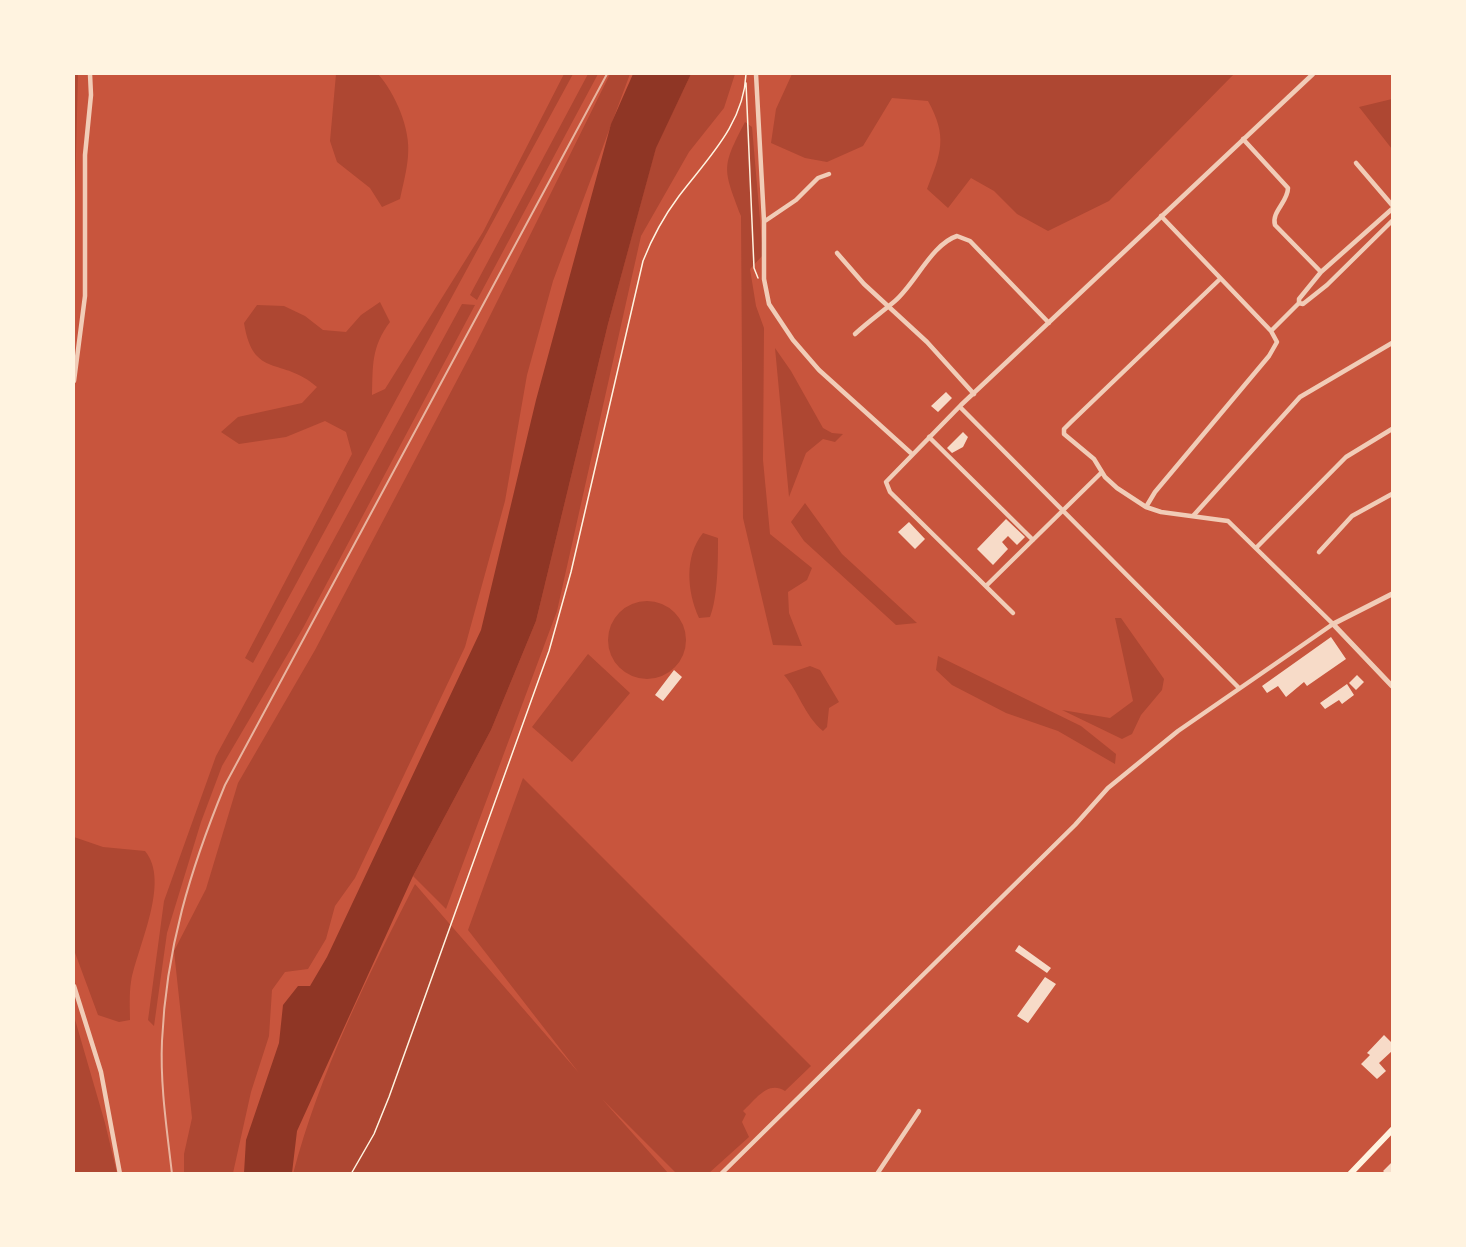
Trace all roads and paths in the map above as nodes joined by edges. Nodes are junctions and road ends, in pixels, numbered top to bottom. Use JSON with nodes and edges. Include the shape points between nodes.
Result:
{"nodes":[{"id":1,"x":90,"y":74,"type":"edge"},
{"id":2,"x":746,"y":74,"type":"edge"},
{"id":3,"x":756,"y":74,"type":"edge"},
{"id":4,"x":1313,"y":74,"type":"edge"},
{"id":5,"x":746,"y":79,"type":"junction"},
{"id":6,"x":1243,"y":139,"type":"junction"},
{"id":7,"x":1356,"y":163,"type":"dead end"},
{"id":8,"x":829,"y":174,"type":"dead end"},
{"id":9,"x":1392,"y":207,"type":"edge"},
{"id":10,"x":1161,"y":216,"type":"junction"},
{"id":11,"x":764,"y":221,"type":"junction"},
{"id":12,"x":1392,"y":221,"type":"edge"},
{"id":13,"x":837,"y":253,"type":"dead end"},
{"id":14,"x":1321,"y":272,"type":"junction"},
{"id":15,"x":764,"y":279,"type":"junction"},
{"id":16,"x":1220,"y":279,"type":"junction"},
{"id":17,"x":1299,"y":303,"type":"junction"},
{"id":18,"x":888,"y":306,"type":"junction"},
{"id":19,"x":1049,"y":323,"type":"junction"},
{"id":20,"x":1271,"y":331,"type":"junction"},
{"id":21,"x":855,"y":334,"type":"dead end"},
{"id":22,"x":1392,"y":343,"type":"edge"},
{"id":23,"x":74,"y":381,"type":"edge"},
{"id":24,"x":974,"y":394,"type":"junction"},
{"id":25,"x":960,"y":407,"type":"junction"},
{"id":26,"x":1392,"y":429,"type":"edge"},
{"id":27,"x":929,"y":437,"type":"junction"},
{"id":28,"x":912,"y":454,"type":"junction"},
{"id":29,"x":1102,"y":472,"type":"junction"},
{"id":30,"x":1392,"y":494,"type":"edge"},
{"id":31,"x":1146,"y":507,"type":"junction"},
{"id":32,"x":1063,"y":510,"type":"junction"},
{"id":33,"x":1193,"y":516,"type":"junction"},
{"id":34,"x":1033,"y":540,"type":"junction"},
{"id":35,"x":1256,"y":548,"type":"junction"},
{"id":36,"x":1319,"y":552,"type":"dead end"},
{"id":37,"x":986,"y":586,"type":"junction"},
{"id":38,"x":1392,"y":594,"type":"edge"},
{"id":39,"x":1013,"y":613,"type":"dead end"},
{"id":40,"x":1333,"y":624,"type":"junction"},
{"id":41,"x":1392,"y":686,"type":"edge"},
{"id":42,"x":1239,"y":688,"type":"junction"},
{"id":43,"x":74,"y":986,"type":"edge"},
{"id":44,"x":919,"y":1112,"type":"dead end"},
{"id":45,"x":1392,"y":1130,"type":"edge"},
{"id":46,"x":120,"y":1173,"type":"edge"},
{"id":47,"x":351,"y":1173,"type":"edge"},
{"id":48,"x":721,"y":1173,"type":"edge"},
{"id":49,"x":877,"y":1173,"type":"edge"},
{"id":50,"x":1350,"y":1173,"type":"edge"}],
"edges":[{"from":1,"to":23,"type":"street","via":[[85,154],[85,296]]},
{"from":2,"to":5,"type":"path"},
{"from":3,"to":11,"type":"street"},
{"from":4,"to":6,"type":"street"},
{"from":5,"to":15,"type":"path","via":[[754,268],[757,277]]},
{"from":5,"to":47,"type":"path","via":[[725,138],[666,214],[643,261],[549,651],[389,1097],[374,1134]]},
{"from":6,"to":10,"type":"street"},
{"from":6,"to":14,"type":"street","via":[[1287,187],[1287,196],[1274,218],[1275,225]]},
{"from":7,"to":9,"type":"street"},
{"from":8,"to":11,"type":"street","via":[[818,178],[796,200]]},
{"from":9,"to":14,"type":"street"},
{"from":10,"to":16,"type":"street"},
{"from":10,"to":19,"type":"street"},
{"from":11,"to":15,"type":"street"},
{"from":12,"to":17,"type":"street","via":[[1317,294]]},
{"from":13,"to":18,"type":"street"},
{"from":14,"to":17,"type":"street"},
{"from":15,"to":28,"type":"street","via":[[769,304],[800,348],[822,373]]},
{"from":16,"to":20,"type":"street"},
{"from":16,"to":29,"type":"street","via":[[1065,427],[1065,438],[1094,459]]},
{"from":17,"to":20,"type":"street"},
{"from":18,"to":19,"type":"street","via":[[949,240],[960,236]]},
{"from":18,"to":21,"type":"street"},
{"from":18,"to":24,"type":"street"},
{"from":19,"to":24,"type":"street"},
{"from":20,"to":31,"type":"street","via":[[1277,342],[1274,349]]},
{"from":22,"to":33,"type":"street","via":[[1300,397]]},
{"from":24,"to":25,"type":"street"},
{"from":25,"to":27,"type":"street"},
{"from":25,"to":32,"type":"street"},
{"from":26,"to":35,"type":"street","via":[[1346,457]]},
{"from":27,"to":28,"type":"street"},
{"from":27,"to":34,"type":"street"},
{"from":28,"to":37,"type":"street","via":[[885,485]]},
{"from":29,"to":31,"type":"street","via":[[1126,495]]},
{"from":29,"to":32,"type":"street"},
{"from":30,"to":36,"type":"street","via":[[1352,516]]},
{"from":31,"to":33,"type":"street"},
{"from":32,"to":34,"type":"street"},
{"from":32,"to":42,"type":"street"},
{"from":33,"to":35,"type":"street","via":[[1228,521]]},
{"from":34,"to":37,"type":"street"},
{"from":35,"to":40,"type":"street"},
{"from":37,"to":39,"type":"street"},
{"from":38,"to":40,"type":"street"},
{"from":40,"to":41,"type":"street"},
{"from":40,"to":42,"type":"street"},
{"from":42,"to":48,"type":"street","via":[[1108,788]]},
{"from":43,"to":46,"type":"street","via":[[101,1072]]},
{"from":44,"to":49,"type":"street"},
{"from":45,"to":50,"type":"main road"}]}
